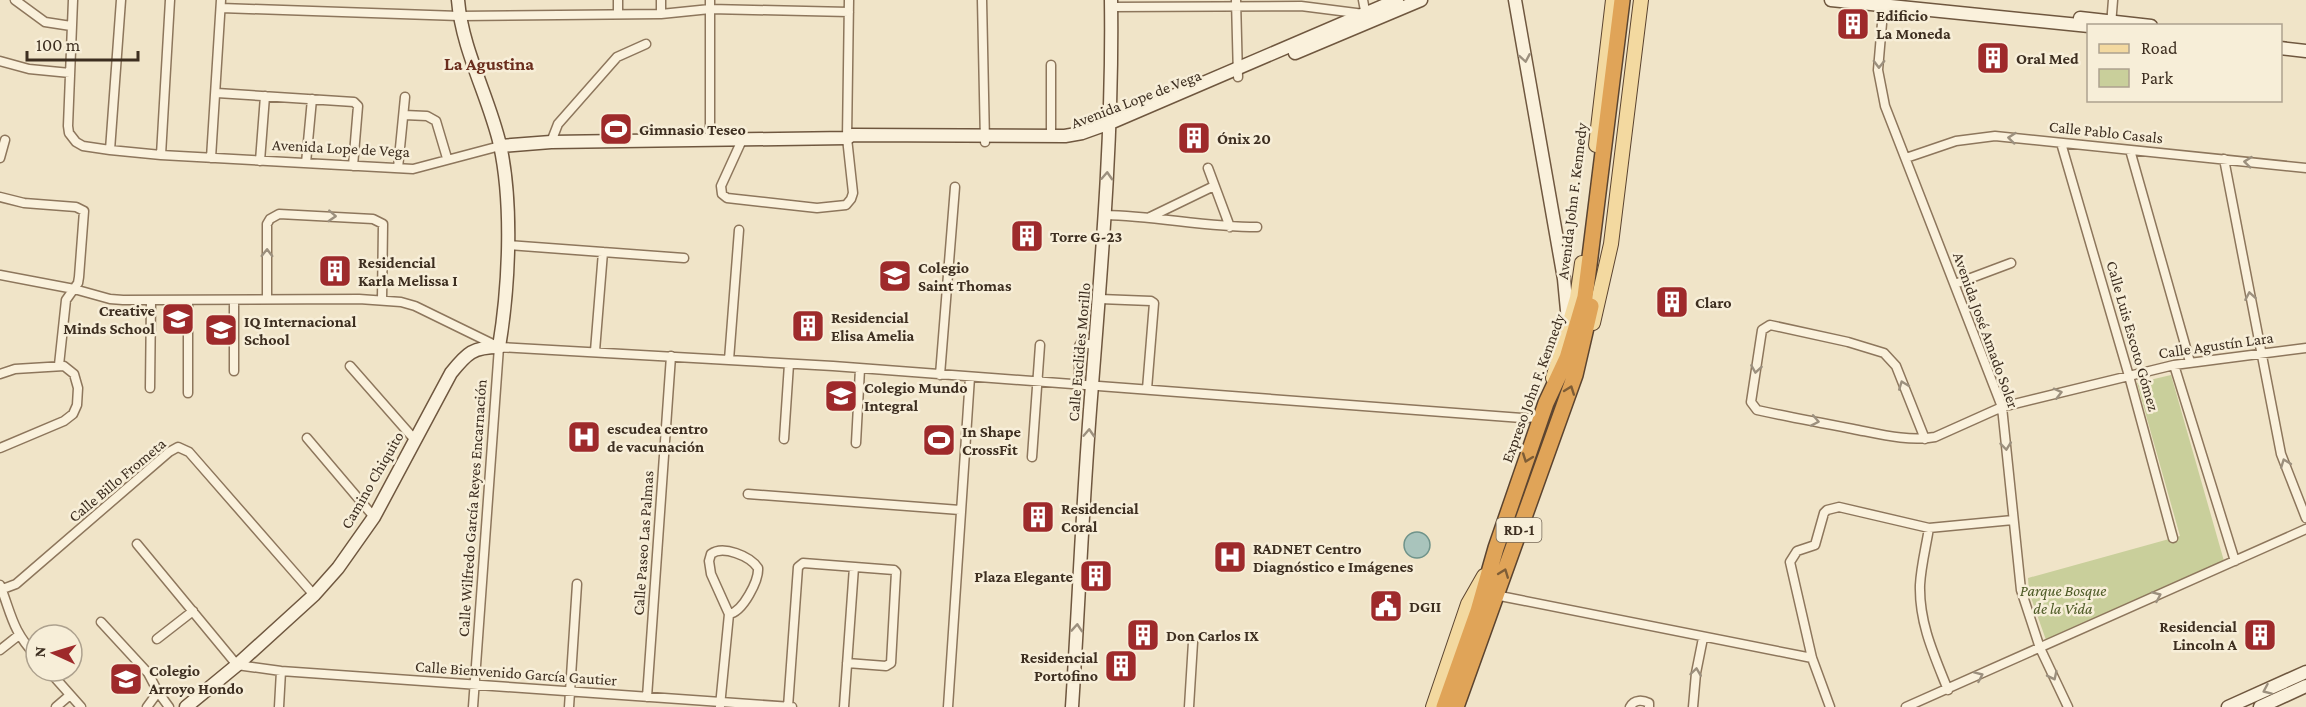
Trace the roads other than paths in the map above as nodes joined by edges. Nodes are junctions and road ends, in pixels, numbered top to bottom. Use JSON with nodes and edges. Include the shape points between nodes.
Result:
{"nodes":[{"id":1,"x":15,"y":0,"type":"edge"},
{"id":2,"x":73,"y":0,"type":"edge"},
{"id":3,"x":121,"y":0,"type":"edge"},
{"id":4,"x":170,"y":0,"type":"edge"},
{"id":5,"x":458,"y":0,"type":"edge"},
{"id":6,"x":618,"y":0,"type":"edge"},
{"id":7,"x":661,"y":0,"type":"edge"},
{"id":8,"x":849,"y":0,"type":"edge"},
{"id":9,"x":982,"y":0,"type":"edge"},
{"id":10,"x":1363,"y":0,"type":"edge"},
{"id":11,"x":1397,"y":0,"type":"edge"},
{"id":12,"x":1421,"y":0,"type":"edge"},
{"id":13,"x":1515,"y":0,"type":"edge"},
{"id":14,"x":1613,"y":0,"type":"edge"},
{"id":15,"x":1621,"y":0,"type":"edge"},
{"id":16,"x":1633,"y":0,"type":"edge"},
{"id":17,"x":1641,"y":0,"type":"edge"},
{"id":18,"x":1831,"y":0,"type":"edge"},
{"id":19,"x":1911,"y":0,"type":"edge"},
{"id":20,"x":1236,"y":3,"type":"edge"},
{"id":21,"x":1301,"y":3,"type":"edge"},
{"id":22,"x":1884,"y":3,"type":"edge"},
{"id":23,"x":2113,"y":3,"type":"edge"},
{"id":24,"x":24,"y":4,"type":"edge"},
{"id":25,"x":221,"y":4,"type":"edge"},
{"id":26,"x":1111,"y":4,"type":"edge"},
{"id":27,"x":710,"y":5,"type":"edge"},
{"id":28,"x":849,"y":12,"type":"junction"},
{"id":29,"x":618,"y":14,"type":"junction"},
{"id":30,"x":661,"y":14,"type":"junction"},
{"id":31,"x":459,"y":16,"type":"junction"},
{"id":32,"x":1366,"y":18,"type":"junction"},
{"id":33,"x":2111,"y":23,"type":"edge"},
{"id":34,"x":71,"y":26,"type":"junction"},
{"id":35,"x":2087,"y":26,"type":"edge"},
{"id":36,"x":2282,"y":40,"type":"edge"},
{"id":37,"x":646,"y":44,"type":"dead end"},
{"id":38,"x":2306,"y":44,"type":"edge"},
{"id":39,"x":2282,"y":48,"type":"edge"},
{"id":40,"x":2306,"y":51,"type":"edge"},
{"id":41,"x":1607,"y":56,"type":"junction"},
{"id":42,"x":1635,"y":58,"type":"junction"},
{"id":43,"x":0,"y":61,"type":"edge"},
{"id":44,"x":1051,"y":65,"type":"dead end"},
{"id":45,"x":69,"y":73,"type":"junction"},
{"id":46,"x":1237,"y":73,"type":"junction"},
{"id":47,"x":217,"y":93,"type":"junction"},
{"id":48,"x":265,"y":96,"type":"junction"},
{"id":49,"x":405,"y":97,"type":"dead end"},
{"id":50,"x":312,"y":99,"type":"junction"},
{"id":51,"x":404,"y":115,"type":"junction"},
{"id":52,"x":1110,"y":127,"type":"junction"},
{"id":53,"x":1051,"y":136,"type":"junction"},
{"id":54,"x":848,"y":138,"type":"junction"},
{"id":55,"x":5,"y":140,"type":"dead end"},
{"id":56,"x":710,"y":140,"type":"junction"},
{"id":57,"x":742,"y":140,"type":"junction"},
{"id":58,"x":984,"y":140,"type":"junction"},
{"id":59,"x":551,"y":142,"type":"junction"},
{"id":60,"x":2061,"y":143,"type":"junction"},
{"id":61,"x":500,"y":146,"type":"junction"},
{"id":62,"x":110,"y":150,"type":"junction"},
{"id":63,"x":2130,"y":150,"type":"junction"},
{"id":64,"x":161,"y":155,"type":"junction"},
{"id":65,"x":0,"y":158,"type":"edge"},
{"id":66,"x":211,"y":158,"type":"junction"},
{"id":67,"x":447,"y":158,"type":"junction"},
{"id":68,"x":1906,"y":158,"type":"junction"},
{"id":69,"x":2224,"y":159,"type":"junction"},
{"id":70,"x":260,"y":161,"type":"junction"},
{"id":71,"x":306,"y":163,"type":"junction"},
{"id":72,"x":353,"y":166,"type":"junction"},
{"id":73,"x":398,"y":168,"type":"junction"},
{"id":74,"x":1208,"y":168,"type":"dead end"},
{"id":75,"x":2306,"y":168,"type":"edge"},
{"id":76,"x":1214,"y":186,"type":"junction"},
{"id":77,"x":955,"y":187,"type":"dead end"},
{"id":78,"x":0,"y":197,"type":"edge"},
{"id":79,"x":1105,"y":215,"type":"junction"},
{"id":80,"x":1150,"y":217,"type":"junction"},
{"id":81,"x":1230,"y":227,"type":"junction"},
{"id":82,"x":1257,"y":227,"type":"dead end"},
{"id":83,"x":739,"y":230,"type":"dead end"},
{"id":84,"x":1598,"y":238,"type":"junction"},
{"id":85,"x":507,"y":245,"type":"junction"},
{"id":86,"x":603,"y":252,"type":"junction"},
{"id":87,"x":684,"y":258,"type":"dead end"},
{"id":88,"x":2012,"y":263,"type":"dead end"},
{"id":89,"x":0,"y":275,"type":"edge"},
{"id":90,"x":1955,"y":284,"type":"junction"},
{"id":91,"x":74,"y":289,"type":"junction"},
{"id":92,"x":267,"y":299,"type":"junction"},
{"id":93,"x":1100,"y":299,"type":"junction"},
{"id":94,"x":234,"y":300,"type":"junction"},
{"id":95,"x":382,"y":300,"type":"junction"},
{"id":96,"x":151,"y":301,"type":"junction"},
{"id":97,"x":188,"y":301,"type":"junction"},
{"id":98,"x":1568,"y":330,"type":"junction"},
{"id":99,"x":1040,"y":345,"type":"dead end"},
{"id":100,"x":499,"y":346,"type":"junction"},
{"id":101,"x":2306,"y":348,"type":"edge"},
{"id":102,"x":595,"y":351,"type":"junction"},
{"id":103,"x":1582,"y":352,"type":"junction"},
{"id":104,"x":2260,"y":354,"type":"junction"},
{"id":105,"x":671,"y":356,"type":"junction"},
{"id":106,"x":729,"y":360,"type":"junction"},
{"id":107,"x":2190,"y":362,"type":"junction"},
{"id":108,"x":789,"y":364,"type":"junction"},
{"id":109,"x":2174,"y":364,"type":"junction"},
{"id":110,"x":59,"y":365,"type":"junction"},
{"id":111,"x":350,"y":366,"type":"dead end"},
{"id":112,"x":860,"y":369,"type":"junction"},
{"id":113,"x":234,"y":371,"type":"dead end"},
{"id":114,"x":0,"y":374,"type":"edge"},
{"id":115,"x":940,"y":375,"type":"junction"},
{"id":116,"x":2129,"y":376,"type":"junction"},
{"id":117,"x":970,"y":377,"type":"junction"},
{"id":118,"x":1037,"y":382,"type":"junction"},
{"id":119,"x":1085,"y":385,"type":"junction"},
{"id":120,"x":150,"y":388,"type":"dead end"},
{"id":121,"x":1147,"y":389,"type":"junction"},
{"id":122,"x":188,"y":393,"type":"dead end"},
{"id":123,"x":2002,"y":407,"type":"junction"},
{"id":124,"x":1544,"y":410,"type":"junction"},
{"id":125,"x":307,"y":438,"type":"dead end"},
{"id":126,"x":784,"y":439,"type":"dead end"},
{"id":127,"x":1925,"y":439,"type":"junction"},
{"id":128,"x":415,"y":440,"type":"junction"},
{"id":129,"x":856,"y":443,"type":"dead end"},
{"id":130,"x":0,"y":448,"type":"edge"},
{"id":131,"x":1032,"y":457,"type":"dead end"},
{"id":132,"x":748,"y":494,"type":"dead end"},
{"id":133,"x":960,"y":510,"type":"junction"},
{"id":134,"x":374,"y":517,"type":"junction"},
{"id":135,"x":2306,"y":518,"type":"edge"},
{"id":136,"x":2013,"y":520,"type":"junction"},
{"id":137,"x":1929,"y":528,"type":"junction"},
{"id":138,"x":2306,"y":529,"type":"edge"},
{"id":139,"x":2173,"y":538,"type":"dead end"},
{"id":140,"x":136,"y":544,"type":"dead end"},
{"id":141,"x":1493,"y":558,"type":"junction"},
{"id":142,"x":2235,"y":561,"type":"junction"},
{"id":143,"x":854,"y":567,"type":"junction"},
{"id":144,"x":577,"y":584,"type":"dead end"},
{"id":145,"x":1,"y":588,"type":"edge"},
{"id":146,"x":314,"y":595,"type":"junction"},
{"id":147,"x":1495,"y":596,"type":"junction"},
{"id":148,"x":193,"y":611,"type":"junction"},
{"id":149,"x":729,"y":614,"type":"junction"},
{"id":150,"x":100,"y":622,"type":"dead end"},
{"id":151,"x":19,"y":635,"type":"junction"},
{"id":152,"x":1703,"y":638,"type":"junction"},
{"id":153,"x":157,"y":639,"type":"dead end"},
{"id":154,"x":24,"y":641,"type":"edge"},
{"id":155,"x":1193,"y":642,"type":"dead end"},
{"id":156,"x":2040,"y":648,"type":"junction"},
{"id":157,"x":0,"y":650,"type":"edge"},
{"id":158,"x":1812,"y":658,"type":"junction"},
{"id":159,"x":847,"y":663,"type":"junction"},
{"id":160,"x":237,"y":665,"type":"junction"},
{"id":161,"x":281,"y":671,"type":"junction"},
{"id":162,"x":2306,"y":672,"type":"edge"},
{"id":163,"x":60,"y":683,"type":"edge"},
{"id":164,"x":474,"y":685,"type":"junction"},
{"id":165,"x":2306,"y":686,"type":"edge"},
{"id":166,"x":1947,"y":690,"type":"junction"},
{"id":167,"x":158,"y":692,"type":"junction"},
{"id":168,"x":570,"y":692,"type":"junction"},
{"id":169,"x":70,"y":695,"type":"junction"},
{"id":170,"x":647,"y":697,"type":"junction"},
{"id":171,"x":720,"y":705,"type":"edge"},
{"id":172,"x":1456,"y":706,"type":"edge"},
{"id":173,"x":56,"y":707,"type":"edge"},
{"id":174,"x":81,"y":707,"type":"edge"},
{"id":175,"x":147,"y":707,"type":"edge"},
{"id":176,"x":169,"y":707,"type":"edge"},
{"id":177,"x":186,"y":707,"type":"edge"},
{"id":178,"x":279,"y":707,"type":"edge"},
{"id":179,"x":473,"y":707,"type":"edge"},
{"id":180,"x":569,"y":707,"type":"edge"},
{"id":181,"x":788,"y":707,"type":"edge"},
{"id":182,"x":792,"y":707,"type":"edge"},
{"id":183,"x":844,"y":707,"type":"edge"},
{"id":184,"x":948,"y":707,"type":"edge"},
{"id":185,"x":1071,"y":707,"type":"edge"},
{"id":186,"x":1189,"y":707,"type":"edge"},
{"id":187,"x":1433,"y":707,"type":"edge"},
{"id":188,"x":1630,"y":707,"type":"edge"},
{"id":189,"x":1649,"y":707,"type":"edge"},
{"id":190,"x":1693,"y":707,"type":"edge"},
{"id":191,"x":1830,"y":707,"type":"edge"},
{"id":192,"x":1906,"y":707,"type":"edge"},
{"id":193,"x":2068,"y":707,"type":"edge"},
{"id":194,"x":2228,"y":707,"type":"edge"},
{"id":195,"x":2260,"y":707,"type":"edge"}],
"edges":[{"from":1,"to":24,"type":"street"},
{"from":2,"to":34,"type":"street"},
{"from":3,"to":62,"type":"street"},
{"from":4,"to":64,"type":"street"},
{"from":5,"to":31,"type":"main road"},
{"from":6,"to":29,"type":"street"},
{"from":7,"to":30,"type":"street"},
{"from":8,"to":28,"type":"street"},
{"from":9,"to":58,"type":"street"},
{"from":10,"to":32,"type":"street"},
{"from":11,"to":32,"type":"main road","name":"Avenida Lope de Vega"},
{"from":12,"to":32,"type":"main road","name":"Avenida Lope de Vega"},
{"from":13,"to":98,"type":"main road","one_way":true,"via":[[1568,301]]},
{"from":14,"to":41,"type":"main road","name":"Avenida John F. Kennedy","number":"RD-1"},
{"from":15,"to":41,"type":"main road"},
{"from":15,"to":84,"type":"highway","name":"Expreso John F. Kennedy","number":"RD-1"},
{"from":16,"to":42,"type":"main road","via":[[1636,6],[1631,46]]},
{"from":16,"to":84,"type":"highway","name":"Expreso John F. Kennedy","number":"RD-1"},
{"from":17,"to":42,"type":"main road","number":"RD-1"},
{"from":18,"to":22,"type":"main road"},
{"from":19,"to":33,"type":"main road"},
{"from":20,"to":21,"type":"street"},
{"from":20,"to":26,"type":"street"},
{"from":20,"to":46,"type":"street"},
{"from":21,"to":32,"type":"street"},
{"from":22,"to":35,"type":"main road"},
{"from":22,"to":68,"type":"street","name":"Avenida José Amado Soler","one_way":true,"via":[[1878,70],[1881,90]]},
{"from":23,"to":33,"type":"street"},
{"from":24,"to":34,"type":"street","via":[[45,22]]},
{"from":25,"to":31,"type":"street"},
{"from":25,"to":47,"type":"street"},
{"from":26,"to":52,"type":"main road","name":"Calle Euclides Morillo"},
{"from":27,"to":28,"type":"street"},
{"from":27,"to":30,"type":"street"},
{"from":27,"to":56,"type":"street"},
{"from":28,"to":54,"type":"street"},
{"from":29,"to":30,"type":"street"},
{"from":29,"to":31,"type":"street"},
{"from":31,"to":61,"type":"main road"},
{"from":32,"to":46,"type":"main road","name":"Avenida Lope de Vega"},
{"from":34,"to":45,"type":"street"},
{"from":36,"to":38,"type":"main road"},
{"from":37,"to":59,"type":"street","via":[[617,57],[558,124]]},
{"from":39,"to":40,"type":"main road"},
{"from":41,"to":98,"type":"main road","name":"Avenida John F. Kennedy","number":"RD-1","via":[[1584,252]]},
{"from":42,"to":103,"type":"main road","number":"RD-1","via":[[1611,244],[1597,313]]},
{"from":43,"to":45,"type":"street"},
{"from":44,"to":53,"type":"street"},
{"from":45,"to":62,"type":"street","name":"Avenida Lope de Vega","via":[[68,126],[72,138],[83,146]]},
{"from":46,"to":52,"type":"main road","name":"Avenida Lope de Vega"},
{"from":47,"to":48,"type":"street"},
{"from":47,"to":66,"type":"street"},
{"from":48,"to":50,"type":"street"},
{"from":48,"to":70,"type":"street"},
{"from":49,"to":51,"type":"street"},
{"from":50,"to":71,"type":"street"},
{"from":50,"to":72,"type":"street","via":[[357,104]]},
{"from":51,"to":67,"type":"street","via":[[427,116],[436,121]]},
{"from":51,"to":73,"type":"street"},
{"from":52,"to":53,"type":"main road","name":"Avenida Lope de Vega"},
{"from":52,"to":58,"type":"main road","name":"Avenida Lope de Vega","via":[[1071,142]]},
{"from":79,"to":52,"type":"main road","name":"Calle Euclides Morillo","one_way":true},
{"from":53,"to":58,"type":"main road","name":"Avenida Lope de Vega"},
{"from":54,"to":57,"type":"main road","name":"Avenida Lope de Vega"},
{"from":54,"to":57,"type":"street","via":[[851,200],[846,205],[817,208],[727,198],[722,194],[721,186]]},
{"from":54,"to":58,"type":"main road","name":"Avenida Lope de Vega","via":[[852,135]]},
{"from":55,"to":65,"type":"street"},
{"from":56,"to":57,"type":"main road","name":"Avenida Lope de Vega"},
{"from":56,"to":59,"type":"main road","name":"Avenida Lope de Vega"},
{"from":59,"to":61,"type":"main road","name":"Avenida Lope de Vega"},
{"from":60,"to":63,"type":"street","name":"Calle Pablo Casals"},
{"from":60,"to":68,"type":"street","name":"Calle Pablo Casals","one_way":true,"via":[[1995,136],[1956,141]]},
{"from":60,"to":116,"type":"street","name":"Calle Luis Escoto Gómez"},
{"from":61,"to":67,"type":"street","name":"Avenida Lope de Vega"},
{"from":61,"to":85,"type":"main road"},
{"from":62,"to":64,"type":"street","name":"Avenida Lope de Vega"},
{"from":63,"to":69,"type":"street","name":"Calle Pablo Casals"},
{"from":63,"to":107,"type":"street"},
{"from":64,"to":66,"type":"street","name":"Avenida Lope de Vega"},
{"from":66,"to":70,"type":"street","name":"Avenida Lope de Vega"},
{"from":67,"to":73,"type":"street","name":"Avenida Lope de Vega","via":[[413,169]]},
{"from":68,"to":90,"type":"street","name":"Avenida José Amado Soler"},
{"from":75,"to":69,"type":"street","name":"Calle Pablo Casals","one_way":true},
{"from":104,"to":69,"type":"street","one_way":true},
{"from":70,"to":71,"type":"street","name":"Avenida Lope de Vega"},
{"from":71,"to":72,"type":"street","name":"Avenida Lope de Vega"},
{"from":72,"to":73,"type":"street","name":"Avenida Lope de Vega"},
{"from":74,"to":76,"type":"street"},
{"from":76,"to":80,"type":"street"},
{"from":76,"to":81,"type":"street"},
{"from":77,"to":115,"type":"street"},
{"from":78,"to":91,"type":"street","via":[[82,209],[79,277]]},
{"from":79,"to":80,"type":"street"},
{"from":79,"to":93,"type":"main road","name":"Calle Euclides Morillo"},
{"from":80,"to":81,"type":"street"},
{"from":81,"to":82,"type":"street"},
{"from":83,"to":106,"type":"street"},
{"from":84,"to":103,"type":"highway","name":"Expreso John F. Kennedy","number":"RD-1"},
{"from":84,"to":124,"type":"highway","name":"Expreso John F. Kennedy","number":"RD-1","via":[[1570,348]]},
{"from":85,"to":86,"type":"street"},
{"from":85,"to":100,"type":"main road"},
{"from":86,"to":87,"type":"street"},
{"from":86,"to":102,"type":"street"},
{"from":88,"to":90,"type":"street"},
{"from":89,"to":91,"type":"street"},
{"from":90,"to":123,"type":"street","name":"Avenida José Amado Soler"},
{"from":91,"to":96,"type":"street","via":[[110,299]]},
{"from":91,"to":110,"type":"street","via":[[66,300]]},
{"from":92,"to":94,"type":"street"},
{"from":92,"to":95,"type":"street"},
{"from":92,"to":95,"type":"street","one_way":true,"via":[[267,225],[279,213],[373,219],[384,224]]},
{"from":93,"to":119,"type":"main road","name":"Calle Euclides Morillo","via":[[1096,345]]},
{"from":93,"to":121,"type":"street","via":[[1154,303]]},
{"from":94,"to":97,"type":"street"},
{"from":94,"to":113,"type":"street"},
{"from":95,"to":100,"type":"street","via":[[415,306]]},
{"from":96,"to":97,"type":"street"},
{"from":96,"to":120,"type":"street"},
{"from":97,"to":122,"type":"street"},
{"from":98,"to":124,"type":"main road","name":"Avenida John F. Kennedy","number":"RD-1"},
{"from":99,"to":118,"type":"street"},
{"from":100,"to":102,"type":"street"},
{"from":100,"to":128,"type":"main road","name":"Camino Chiquito","via":[[467,353],[451,373]]},
{"from":100,"to":164,"type":"street","name":"Calle Wilfredo García Reyes Encarnación"},
{"from":101,"to":104,"type":"street","name":"Calle Agustín Lara"},
{"from":102,"to":105,"type":"street"},
{"from":147,"to":103,"type":"highway","name":"Expreso John F. Kennedy","number":"RD-1","one_way":true},
{"from":104,"to":107,"type":"street","name":"Calle Agustín Lara"},
{"from":135,"to":104,"type":"street","one_way":true,"via":[[2281,454]]},
{"from":105,"to":106,"type":"street"},
{"from":105,"to":170,"type":"street","name":"Calle Paseo Las Palmas"},
{"from":106,"to":108,"type":"street"},
{"from":107,"to":109,"type":"street","name":"Calle Agustín Lara"},
{"from":108,"to":112,"type":"street"},
{"from":108,"to":126,"type":"street"},
{"from":109,"to":116,"type":"street","name":"Calle Agustín Lara"},
{"from":109,"to":142,"type":"street"},
{"from":110,"to":114,"type":"street"},
{"from":110,"to":130,"type":"street","via":[[68,368],[76,379],[79,395],[73,414]]},
{"from":111,"to":128,"type":"street"},
{"from":112,"to":115,"type":"street"},
{"from":112,"to":129,"type":"street"},
{"from":115,"to":117,"type":"street"},
{"from":123,"to":116,"type":"street","name":"Calle Agustín Lara","one_way":true},
{"from":116,"to":139,"type":"street","name":"Calle Luis Escoto Gómez"},
{"from":117,"to":118,"type":"street"},
{"from":117,"to":133,"type":"street"},
{"from":118,"to":119,"type":"street"},
{"from":118,"to":131,"type":"street"},
{"from":119,"to":121,"type":"street"},
{"from":185,"to":119,"type":"main road","name":"Calle Euclides Morillo","one_way":true},
{"from":121,"to":124,"type":"street","via":[[1522,418]]},
{"from":123,"to":127,"type":"street","name":"Calle Agustín Lara"},
{"from":123,"to":136,"type":"street","name":"Avenida José Amado Soler","one_way":true},
{"from":124,"to":141,"type":"highway","name":"Expreso John F. Kennedy","number":"RD-1","one_way":true},
{"from":125,"to":134,"type":"street"},
{"from":127,"to":127,"type":"street","one_way":true,"via":[[1896,366],[1884,353],[1770,325],[1762,330],[1751,402],[1757,410]]},
{"from":128,"to":134,"type":"main road","name":"Camino Chiquito"},
{"from":132,"to":133,"type":"street"},
{"from":133,"to":184,"type":"street"},
{"from":134,"to":146,"type":"main road","name":"Camino Chiquito"},
{"from":136,"to":137,"type":"street"},
{"from":136,"to":156,"type":"street","name":"Avenida José Amado Soler","via":[[2020,590]]},
{"from":137,"to":158,"type":"street","via":[[1839,507],[1824,513],[1815,545],[1797,551],[1790,562]]},
{"from":137,"to":166,"type":"street","via":[[1920,583],[1921,606],[1928,640]]},
{"from":138,"to":142,"type":"street"},
{"from":140,"to":148,"type":"street"},
{"from":141,"to":172,"type":"highway","name":"Expreso John F. Kennedy","number":"RD-1","via":[[1459,664]]},
{"from":141,"to":187,"type":"main road","number":"RD-1","via":[[1468,604]]},
{"from":156,"to":142,"type":"street","one_way":true},
{"from":143,"to":159,"type":"street"},
{"from":143,"to":159,"type":"street","via":[[896,572],[892,652],[889,666]]},
{"from":143,"to":181,"type":"street","via":[[802,563],[798,567]]},
{"from":144,"to":168,"type":"street"},
{"from":145,"to":146,"type":"street","name":"Calle Billo Frometa","via":[[16,584],[178,447],[189,452]]},
{"from":145,"to":151,"type":"street"},
{"from":146,"to":160,"type":"main road","name":"Camino Chiquito"},
{"from":147,"to":152,"type":"street"},
{"from":147,"to":172,"type":"highway","name":"Expreso John F. Kennedy","number":"RD-1"},
{"from":148,"to":153,"type":"street"},
{"from":148,"to":160,"type":"street"},
{"from":149,"to":149,"type":"street","via":[[709,568],[711,554],[725,549],[753,561],[758,568],[758,577],[741,608]]},
{"from":149,"to":171,"type":"street"},
{"from":150,"to":167,"type":"street","via":[[148,673]]},
{"from":151,"to":154,"type":"street"},
{"from":151,"to":157,"type":"street"},
{"from":152,"to":158,"type":"street"},
{"from":190,"to":152,"type":"street","one_way":true},
{"from":155,"to":186,"type":"street"},
{"from":166,"to":156,"type":"street","one_way":true},
{"from":156,"to":193,"type":"street","name":"Avenida José Amado Soler","one_way":true},
{"from":158,"to":191,"type":"street"},
{"from":159,"to":183,"type":"street"},
{"from":160,"to":161,"type":"street","name":"Calle Bienvenido García Gautier"},
{"from":160,"to":177,"type":"main road","name":"Camino Chiquito"},
{"from":161,"to":164,"type":"street","name":"Calle Bienvenido García Gautier"},
{"from":161,"to":178,"type":"street"},
{"from":162,"to":194,"type":"main road","one_way":true},
{"from":163,"to":169,"type":"street"},
{"from":164,"to":168,"type":"street","name":"Calle Bienvenido García Gautier"},
{"from":164,"to":179,"type":"street","name":"Calle Wilfredo García Reyes Encarnación"},
{"from":165,"to":195,"type":"main road"},
{"from":166,"to":192,"type":"street"},
{"from":167,"to":175,"type":"street"},
{"from":167,"to":176,"type":"street"},
{"from":168,"to":170,"type":"street","name":"Calle Bienvenido García Gautier"},
{"from":168,"to":180,"type":"street"},
{"from":169,"to":173,"type":"street"},
{"from":169,"to":174,"type":"street"},
{"from":170,"to":171,"type":"street","name":"Calle Bienvenido García Gautier"},
{"from":171,"to":181,"type":"street","name":"Calle Bienvenido García Gautier"},
{"from":181,"to":182,"type":"street","name":"Calle Bienvenido García Gautier"},
{"from":188,"to":189,"type":"street","via":[[1644,700]]}]}
